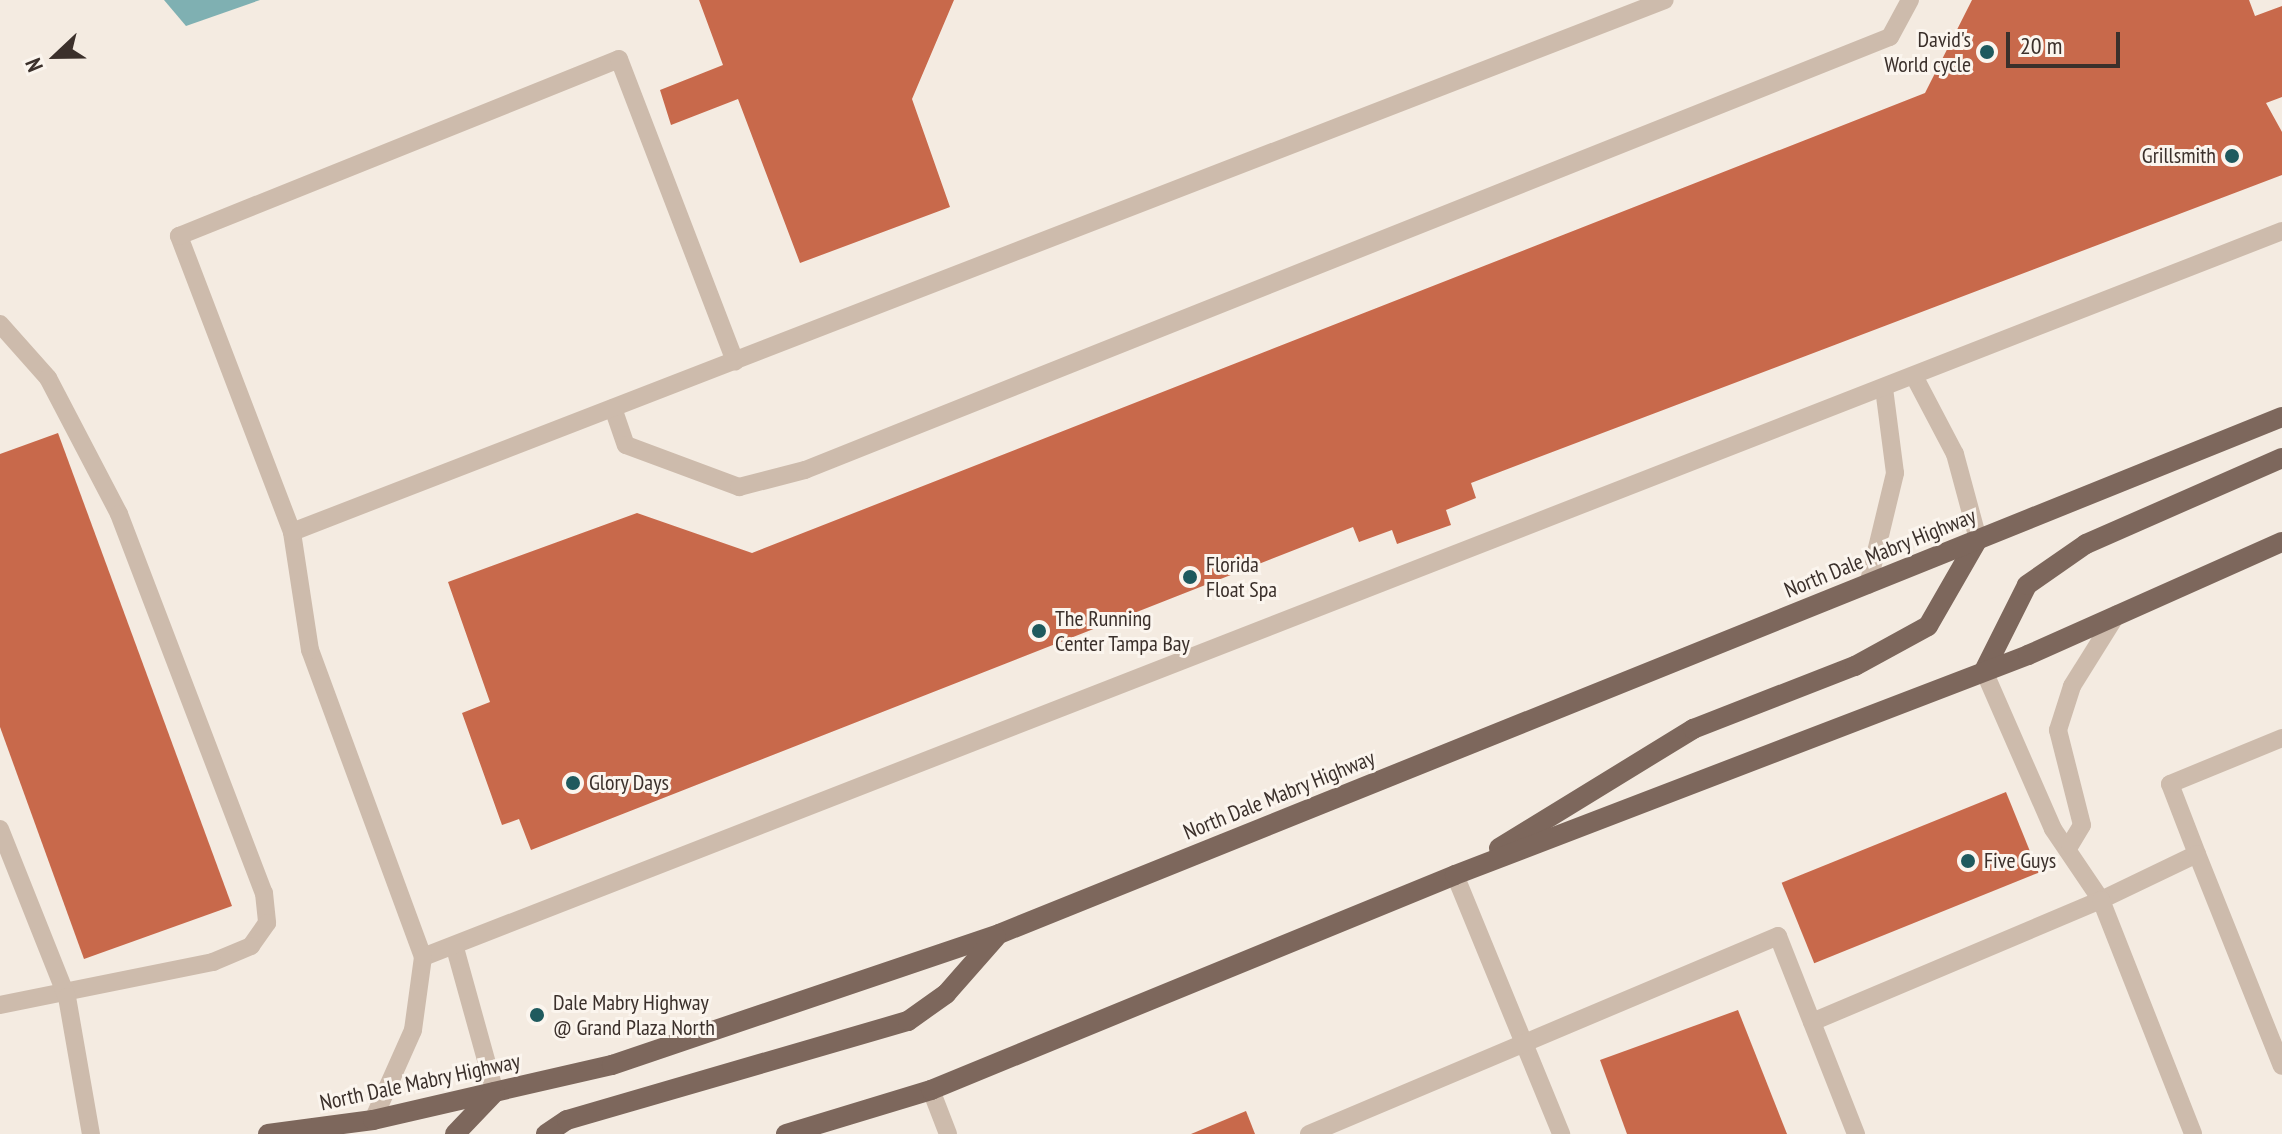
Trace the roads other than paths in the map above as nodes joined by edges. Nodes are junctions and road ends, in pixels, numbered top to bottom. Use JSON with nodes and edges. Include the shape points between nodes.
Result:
{"nodes":[{"id":1,"x":1665,"y":0,"type":"edge"},
{"id":2,"x":1910,"y":0,"type":"edge"},
{"id":3,"x":2282,"y":231,"type":"edge"},
{"id":4,"x":0,"y":324,"type":"edge"},
{"id":5,"x":735,"y":361,"type":"junction"},
{"id":6,"x":1914,"y":376,"type":"junction"},
{"id":7,"x":1884,"y":388,"type":"junction"},
{"id":8,"x":613,"y":408,"type":"junction"},
{"id":9,"x":2282,"y":417,"type":"edge"},
{"id":10,"x":2282,"y":458,"type":"edge"},
{"id":11,"x":292,"y":532,"type":"junction"},
{"id":12,"x":1978,"y":539,"type":"junction"},
{"id":13,"x":2282,"y":542,"type":"edge"},
{"id":14,"x":1868,"y":585,"type":"junction"},
{"id":15,"x":2117,"y":614,"type":"junction"},
{"id":16,"x":1984,"y":671,"type":"junction"},
{"id":17,"x":2282,"y":738,"type":"edge"},
{"id":18,"x":0,"y":829,"type":"edge"},
{"id":19,"x":2070,"y":845,"type":"junction"},
{"id":20,"x":2197,"y":854,"type":"junction"},
{"id":21,"x":1455,"y":875,"type":"junction"},
{"id":22,"x":2101,"y":900,"type":"junction"},
{"id":23,"x":999,"y":934,"type":"junction"},
{"id":24,"x":455,"y":948,"type":"junction"},
{"id":25,"x":423,"y":957,"type":"junction"},
{"id":26,"x":67,"y":997,"type":"junction"},
{"id":27,"x":0,"y":1005,"type":"edge"},
{"id":28,"x":1812,"y":1022,"type":"junction"},
{"id":29,"x":1524,"y":1042,"type":"junction"},
{"id":30,"x":2282,"y":1066,"type":"edge"},
{"id":31,"x":931,"y":1090,"type":"junction"},
{"id":32,"x":495,"y":1092,"type":"junction"},
{"id":33,"x":373,"y":1120,"type":"junction"},
{"id":34,"x":91,"y":1134,"type":"edge"},
{"id":35,"x":268,"y":1134,"type":"edge"},
{"id":36,"x":455,"y":1134,"type":"edge"},
{"id":37,"x":546,"y":1134,"type":"edge"},
{"id":38,"x":786,"y":1134,"type":"edge"},
{"id":39,"x":948,"y":1134,"type":"edge"},
{"id":40,"x":1309,"y":1134,"type":"edge"},
{"id":41,"x":1561,"y":1134,"type":"edge"},
{"id":42,"x":1856,"y":1134,"type":"edge"},
{"id":43,"x":2193,"y":1134,"type":"edge"}],
"edges":[{"from":1,"to":5,"type":"lane"},
{"from":2,"to":8,"type":"lane","via":[[1890,37],[805,470],[739,487],[626,445]]},
{"from":3,"to":6,"type":"lane"},
{"from":4,"to":26,"type":"lane","via":[[48,378],[119,514],[264,893],[267,923],[251,946],[213,962]]},
{"from":5,"to":8,"type":"lane"},
{"from":5,"to":11,"type":"lane","via":[[619,59],[179,236]]},
{"from":6,"to":7,"type":"lane"},
{"from":6,"to":12,"type":"lane","via":[[1955,454]]},
{"from":7,"to":14,"type":"lane","via":[[1895,473]]},
{"from":7,"to":24,"type":"lane"},
{"from":8,"to":11,"type":"lane"},
{"from":9,"to":12,"type":"main road","name":"North Dale Mabry Highway"},
{"from":10,"to":16,"type":"main road","via":[[2086,544],[2027,585]]},
{"from":11,"to":25,"type":"lane","via":[[310,650]]},
{"from":12,"to":14,"type":"main road","name":"North Dale Mabry Highway"},
{"from":12,"to":21,"type":"main road","via":[[1928,626],[1855,666],[1693,729]]},
{"from":13,"to":15,"type":"main road"},
{"from":14,"to":23,"type":"main road","name":"North Dale Mabry Highway"},
{"from":15,"to":16,"type":"main road"},
{"from":15,"to":19,"type":"lane","via":[[2072,686],[2058,730],[2082,825]]},
{"from":16,"to":19,"type":"lane","via":[[2053,829]]},
{"from":16,"to":21,"type":"main road"},
{"from":17,"to":20,"type":"lane","via":[[2170,784]]},
{"from":18,"to":26,"type":"lane"},
{"from":19,"to":22,"type":"lane"},
{"from":20,"to":22,"type":"lane"},
{"from":20,"to":30,"type":"lane"},
{"from":21,"to":29,"type":"lane"},
{"from":21,"to":31,"type":"main road"},
{"from":22,"to":28,"type":"lane"},
{"from":22,"to":43,"type":"lane"},
{"from":23,"to":32,"type":"main road","name":"North Dale Mabry Highway","via":[[612,1065]]},
{"from":23,"to":37,"type":"main road","via":[[946,994],[908,1021],[567,1120]]},
{"from":24,"to":25,"type":"lane"},
{"from":24,"to":32,"type":"lane"},
{"from":25,"to":33,"type":"lane","via":[[413,1030]]},
{"from":26,"to":27,"type":"lane"},
{"from":26,"to":34,"type":"lane"},
{"from":28,"to":29,"type":"lane","via":[[1778,936]]},
{"from":28,"to":42,"type":"lane"},
{"from":29,"to":40,"type":"lane"},
{"from":29,"to":41,"type":"lane"},
{"from":31,"to":38,"type":"main road"},
{"from":31,"to":39,"type":"lane"},
{"from":32,"to":33,"type":"main road","name":"North Dale Mabry Highway"},
{"from":32,"to":36,"type":"main road"},
{"from":33,"to":35,"type":"main road","name":"North Dale Mabry Highway"}]}
